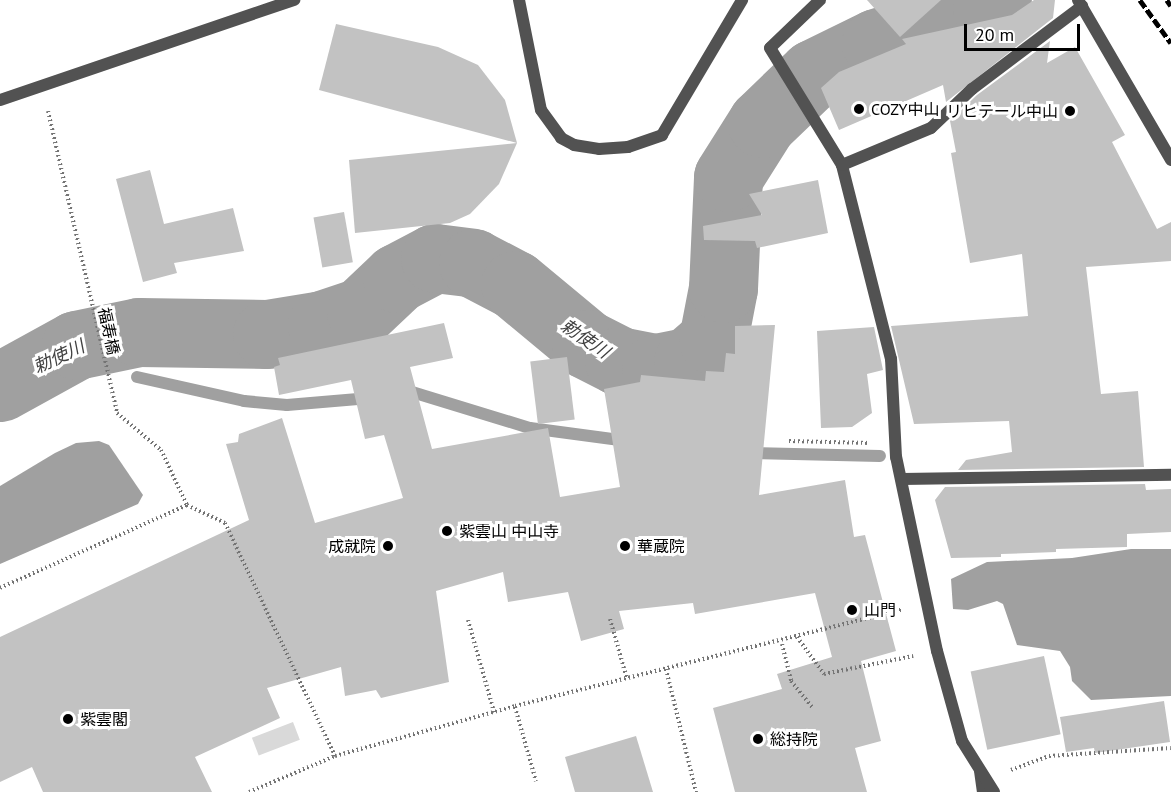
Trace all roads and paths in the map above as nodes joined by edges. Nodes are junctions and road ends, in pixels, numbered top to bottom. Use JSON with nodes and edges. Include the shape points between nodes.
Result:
{"nodes":[{"id":1,"x":294,"y":0,"type":"edge"},
{"id":2,"x":519,"y":0,"type":"edge"},
{"id":3,"x":742,"y":0,"type":"edge"},
{"id":4,"x":820,"y":0,"type":"edge"},
{"id":5,"x":1080,"y":3,"type":"edge"},
{"id":6,"x":43,"y":88,"type":"junction"},
{"id":7,"x":0,"y":100,"type":"edge"},
{"id":8,"x":1171,"y":159,"type":"edge"},
{"id":9,"x":842,"y":165,"type":"junction"},
{"id":10,"x":789,"y":441,"type":"dead end"},
{"id":11,"x":896,"y":444,"type":"junction"},
{"id":12,"x":1171,"y":475,"type":"edge"},
{"id":13,"x":902,"y":479,"type":"junction"},
{"id":14,"x":187,"y":505,"type":"junction"},
{"id":15,"x":0,"y":588,"type":"edge"},
{"id":16,"x":892,"y":611,"type":"dead end"},
{"id":17,"x":468,"y":620,"type":"dead end"},
{"id":18,"x":610,"y":620,"type":"dead end"},
{"id":19,"x":797,"y":637,"type":"junction"},
{"id":20,"x":782,"y":644,"type":"dead end"},
{"id":21,"x":937,"y":651,"type":"junction"},
{"id":22,"x":666,"y":669,"type":"junction"},
{"id":23,"x":627,"y":679,"type":"junction"},
{"id":24,"x":515,"y":706,"type":"junction"},
{"id":25,"x":813,"y":708,"type":"dead end"},
{"id":26,"x":494,"y":712,"type":"junction"},
{"id":27,"x":1171,"y":748,"type":"edge"},
{"id":28,"x":335,"y":756,"type":"junction"},
{"id":29,"x":984,"y":774,"type":"junction"},
{"id":30,"x":536,"y":781,"type":"dead end"},
{"id":31,"x":249,"y":792,"type":"edge"},
{"id":32,"x":696,"y":792,"type":"edge"},
{"id":33,"x":983,"y":792,"type":"edge"},
{"id":34,"x":994,"y":792,"type":"edge"}],
"edges":[{"from":1,"to":6,"type":"street"},
{"from":2,"to":3,"type":"street","via":[[541,110],[561,138],[574,145],[599,149],[628,147],[662,135]]},
{"from":4,"to":9,"type":"street","via":[[770,48]]},
{"from":5,"to":8,"type":"street"},
{"from":5,"to":9,"type":"street","via":[[972,89],[931,128]]},
{"from":6,"to":7,"type":"street"},
{"from":6,"to":14,"type":"path","name":"福寿橋","via":[[117,413],[161,450]]},
{"from":9,"to":11,"type":"street","via":[[891,359]]},
{"from":10,"to":11,"type":"path"},
{"from":11,"to":13,"type":"street"},
{"from":12,"to":13,"type":"street"},
{"from":13,"to":21,"type":"street"},
{"from":14,"to":15,"type":"path"},
{"from":14,"to":28,"type":"path","via":[[225,523]]},
{"from":16,"to":19,"type":"path"},
{"from":17,"to":26,"type":"path"},
{"from":18,"to":23,"type":"path"},
{"from":19,"to":21,"type":"path","via":[[824,674]]},
{"from":19,"to":22,"type":"path"},
{"from":20,"to":25,"type":"path","via":[[791,681]]},
{"from":21,"to":29,"type":"street","via":[[962,741]]},
{"from":22,"to":23,"type":"path"},
{"from":22,"to":32,"type":"path"},
{"from":23,"to":24,"type":"path"},
{"from":24,"to":26,"type":"path"},
{"from":24,"to":30,"type":"path"},
{"from":26,"to":28,"type":"path"},
{"from":27,"to":29,"type":"path","via":[[1049,756]]},
{"from":28,"to":31,"type":"path"},
{"from":29,"to":33,"type":"street"},
{"from":29,"to":34,"type":"street"}]}
